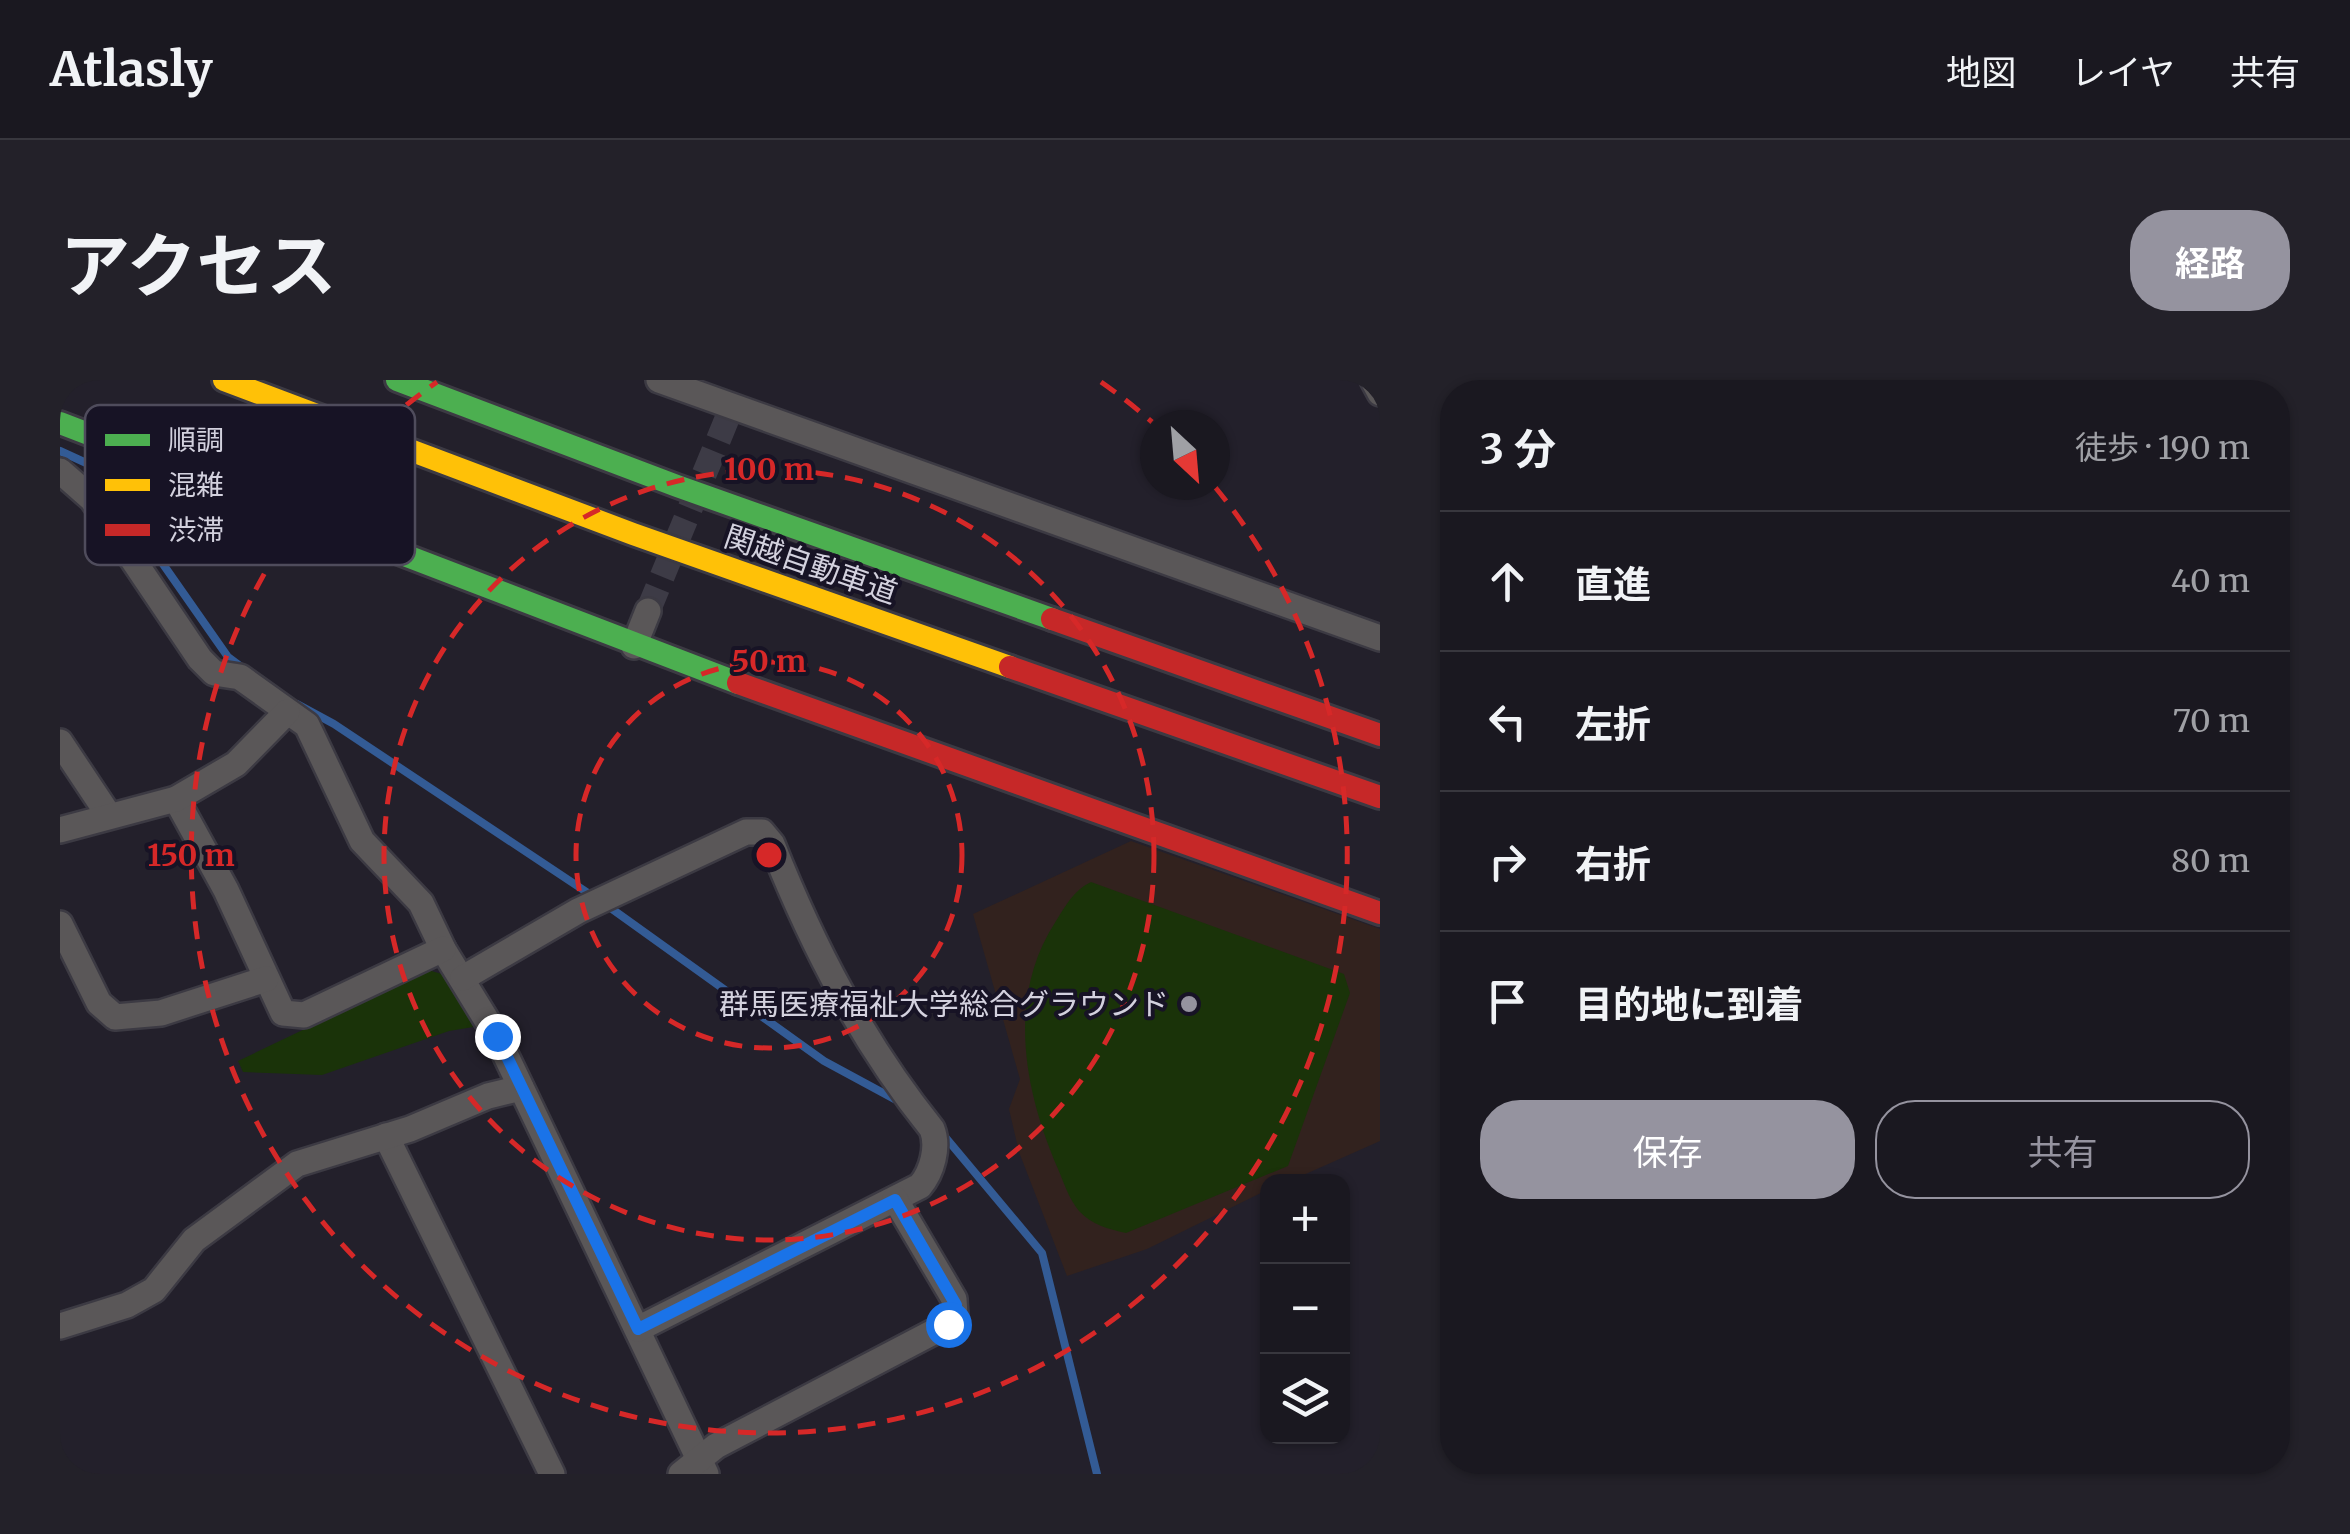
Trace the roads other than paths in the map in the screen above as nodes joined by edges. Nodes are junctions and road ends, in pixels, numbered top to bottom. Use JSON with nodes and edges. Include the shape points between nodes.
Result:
{"nodes":[{"id":1,"x":224,"y":380,"type":"edge"},
{"id":2,"x":398,"y":380,"type":"edge"},
{"id":3,"x":659,"y":380,"type":"edge"},
{"id":4,"x":1373,"y":380,"type":"edge"},
{"id":5,"x":1380,"y":393,"type":"edge"},
{"id":6,"x":290,"y":405,"type":"edge"},
{"id":7,"x":60,"y":423,"type":"edge"},
{"id":8,"x":85,"y":433,"type":"edge"},
{"id":9,"x":415,"y":452,"type":"edge"},
{"id":10,"x":60,"y":471,"type":"edge"},
{"id":11,"x":85,"y":493,"type":"edge"},
{"id":12,"x":415,"y":561,"type":"edge"},
{"id":13,"x":137,"y":565,"type":"edge"},
{"id":14,"x":648,"y":611,"type":"tunnel mouth"},
{"id":15,"x":1380,"y":638,"type":"edge"},
{"id":16,"x":634,"y":646,"type":"junction"},
{"id":17,"x":287,"y":712,"type":"junction"},
{"id":18,"x":1380,"y":735,"type":"edge"},
{"id":19,"x":60,"y":742,"type":"edge"},
{"id":20,"x":1380,"y":797,"type":"edge"},
{"id":21,"x":176,"y":799,"type":"junction"},
{"id":22,"x":108,"y":814,"type":"junction"},
{"id":23,"x":60,"y":830,"type":"edge"},
{"id":24,"x":1380,"y":913,"type":"edge"},
{"id":25,"x":60,"y":924,"type":"edge"},
{"id":26,"x":443,"y":949,"type":"junction"},
{"id":27,"x":463,"y":978,"type":"junction"},
{"id":28,"x":266,"y":979,"type":"junction"},
{"id":29,"x":521,"y":1088,"type":"junction"},
{"id":30,"x":386,"y":1136,"type":"junction"},
{"id":31,"x":895,"y":1200,"type":"junction"},
{"id":32,"x":60,"y":1326,"type":"edge"},
{"id":33,"x":638,"y":1329,"type":"junction"},
{"id":34,"x":695,"y":1469,"type":"edge"},
{"id":35,"x":552,"y":1474,"type":"edge"}],
"edges":[{"from":1,"to":6,"type":"main road","name":"関越自動車道"},
{"from":2,"to":18,"type":"main road","name":"関越自動車道"},
{"from":3,"to":15,"type":"street"},
{"from":4,"to":5,"type":"street"},
{"from":7,"to":8,"type":"main road"},
{"from":9,"to":20,"type":"main road","name":"関越自動車道"},
{"from":10,"to":11,"type":"street"},
{"from":12,"to":16,"type":"main road"},
{"from":13,"to":17,"type":"street","via":[[214,673],[240,676]]},
{"from":14,"to":16,"type":"street"},
{"from":16,"to":24,"type":"main road"},
{"from":17,"to":21,"type":"street","via":[[236,764]]},
{"from":17,"to":26,"type":"street","via":[[308,725],[362,841],[421,903]]},
{"from":19,"to":22,"type":"street"},
{"from":21,"to":22,"type":"street"},
{"from":21,"to":28,"type":"street"},
{"from":22,"to":23,"type":"street"},
{"from":25,"to":28,"type":"street","via":[[100,1003],[115,1017],[161,1012]]},
{"from":26,"to":27,"type":"street"},
{"from":26,"to":28,"type":"street","via":[[304,1015],[283,1013]]},
{"from":27,"to":29,"type":"street"},
{"from":27,"to":31,"type":"street","via":[[596,902],[746,832],[762,832],[813,944],[870,1044],[935,1136],[928,1176]]},
{"from":29,"to":30,"type":"street"},
{"from":29,"to":33,"type":"street"},
{"from":30,"to":32,"type":"street","via":[[297,1164],[194,1240],[154,1290]]},
{"from":30,"to":35,"type":"street"},
{"from":31,"to":33,"type":"street"},
{"from":31,"to":34,"type":"street","via":[[954,1299],[955,1316]]},
{"from":33,"to":34,"type":"street"}]}
